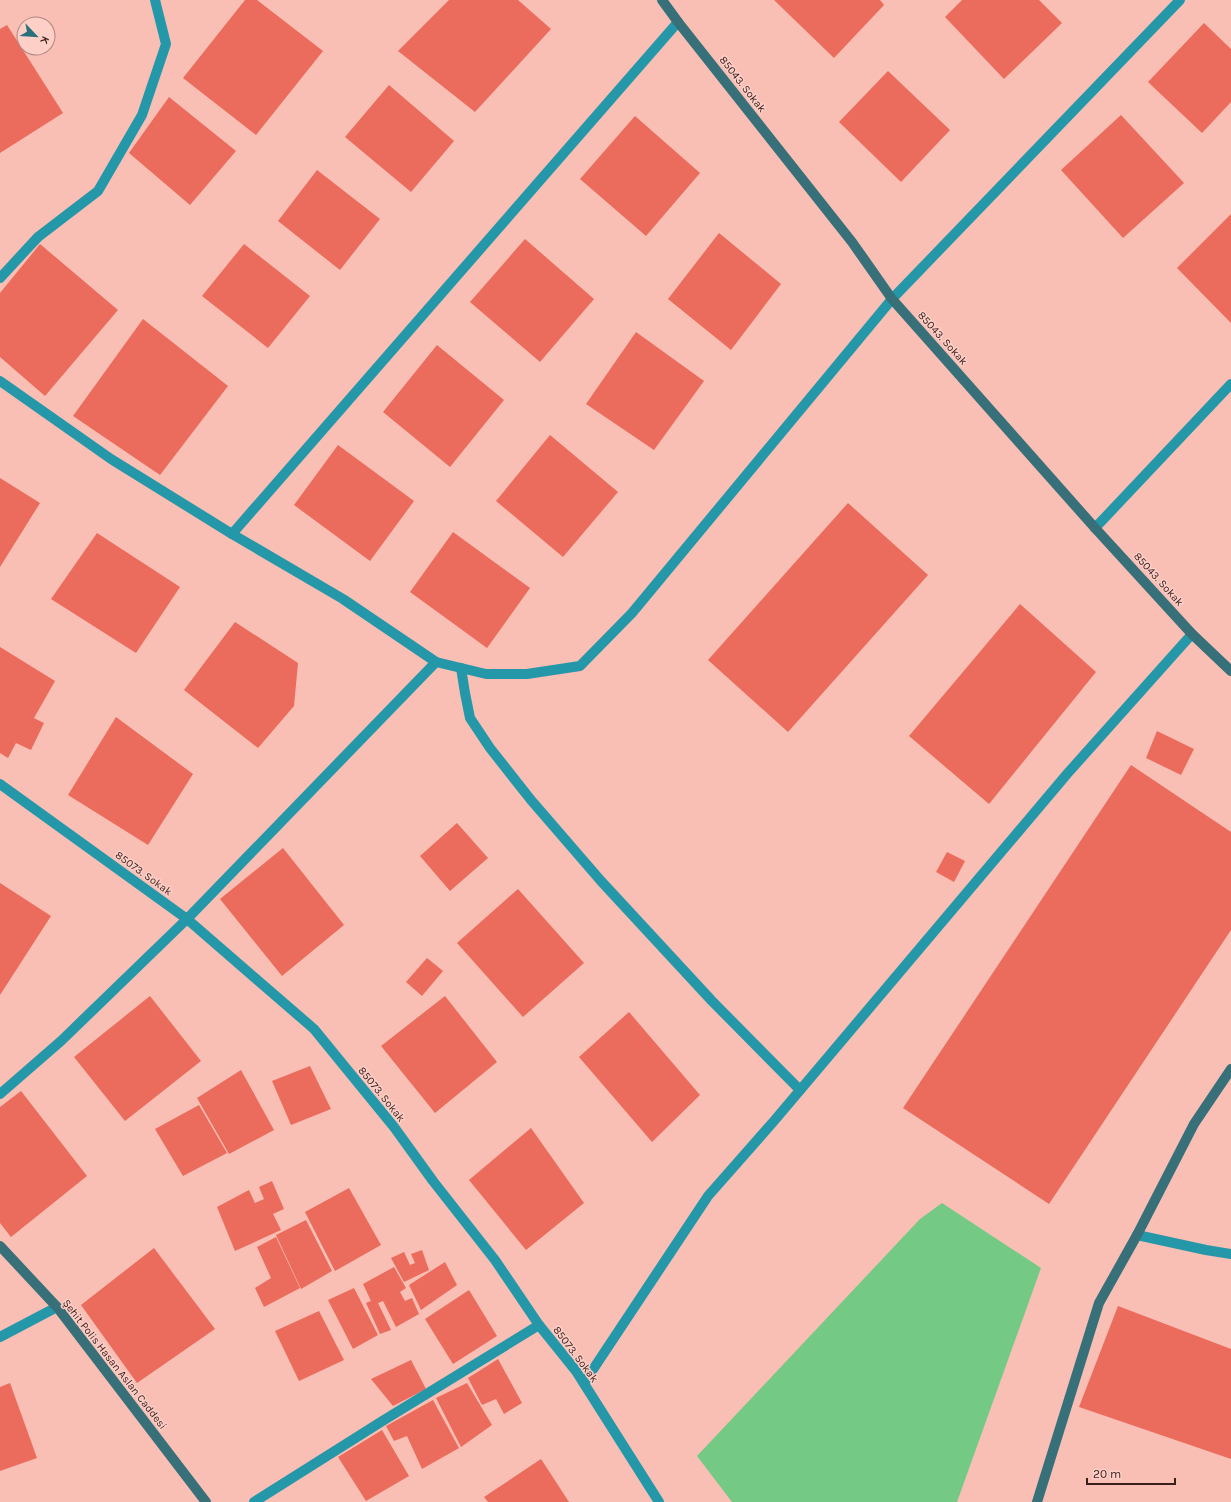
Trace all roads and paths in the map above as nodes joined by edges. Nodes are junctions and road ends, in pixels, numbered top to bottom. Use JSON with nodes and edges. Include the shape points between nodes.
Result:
{"nodes":[{"id":1,"x":662,"y":0,"type":"edge"},
{"id":2,"x":1180,"y":0,"type":"edge"},
{"id":3,"x":157,"y":1,"type":"edge"},
{"id":4,"x":678,"y":22,"type":"junction"},
{"id":5,"x":0,"y":278,"type":"edge"},
{"id":6,"x":892,"y":299,"type":"junction"},
{"id":7,"x":0,"y":381,"type":"edge"},
{"id":8,"x":1231,"y":384,"type":"edge"},
{"id":9,"x":1095,"y":528,"type":"junction"},
{"id":10,"x":232,"y":534,"type":"junction"},
{"id":11,"x":1192,"y":634,"type":"junction"},
{"id":12,"x":436,"y":662,"type":"junction"},
{"id":13,"x":461,"y":668,"type":"junction"},
{"id":14,"x":1231,"y":671,"type":"edge"},
{"id":15,"x":0,"y":784,"type":"edge"},
{"id":16,"x":187,"y":919,"type":"junction"},
{"id":17,"x":1231,"y":1069,"type":"edge"},
{"id":18,"x":800,"y":1090,"type":"junction"},
{"id":19,"x":0,"y":1094,"type":"edge"},
{"id":20,"x":1137,"y":1235,"type":"junction"},
{"id":21,"x":0,"y":1246,"type":"edge"},
{"id":22,"x":1231,"y":1254,"type":"edge"},
{"id":23,"x":57,"y":1307,"type":"junction"},
{"id":24,"x":539,"y":1325,"type":"junction"},
{"id":25,"x":0,"y":1337,"type":"edge"},
{"id":26,"x":584,"y":1383,"type":"junction"},
{"id":27,"x":206,"y":1502,"type":"edge"},
{"id":28,"x":254,"y":1502,"type":"edge"},
{"id":29,"x":658,"y":1502,"type":"edge"},
{"id":30,"x":1036,"y":1502,"type":"edge"}],
"edges":[{"from":1,"to":4,"type":"street","name":"85043. Sokak"},
{"from":2,"to":6,"type":"street"},
{"from":3,"to":5,"type":"street","via":[[166,44],[142,114],[98,191],[38,237]]},
{"from":4,"to":6,"type":"street","name":"85043. Sokak","via":[[852,242]]},
{"from":4,"to":10,"type":"street"},
{"from":6,"to":9,"type":"street","name":"85043. Sokak"},
{"from":6,"to":13,"type":"street","via":[[632,613],[580,666],[527,674],[486,674]]},
{"from":7,"to":10,"type":"street","via":[[110,459]]},
{"from":8,"to":9,"type":"street"},
{"from":9,"to":11,"type":"street","name":"85043. Sokak"},
{"from":10,"to":12,"type":"street","via":[[343,599]]},
{"from":11,"to":14,"type":"street","name":"85043. Sokak"},
{"from":11,"to":18,"type":"street","via":[[1061,780]]},
{"from":12,"to":13,"type":"street"},
{"from":12,"to":16,"type":"street"},
{"from":13,"to":18,"type":"street","via":[[470,718],[490,748],[601,881],[712,1002]]},
{"from":15,"to":16,"type":"street","name":"85073. Sokak"},
{"from":16,"to":19,"type":"street","via":[[61,1041]]},
{"from":16,"to":24,"type":"street","name":"85073. Sokak","via":[[314,1029],[394,1127],[432,1181],[495,1260]]},
{"from":17,"to":20,"type":"street","via":[[1194,1124]]},
{"from":18,"to":26,"type":"street","via":[[708,1196]]},
{"from":20,"to":22,"type":"street"},
{"from":20,"to":30,"type":"street","via":[[1099,1303]]},
{"from":21,"to":23,"type":"street","name":"Şehit Polis Hasan Aslan Caddesi"},
{"from":23,"to":25,"type":"street"},
{"from":23,"to":27,"type":"street","name":"Şehit Polis Hasan Aslan Caddesi"},
{"from":24,"to":26,"type":"street","name":"85073. Sokak"},
{"from":24,"to":28,"type":"street","via":[[390,1415]]},
{"from":26,"to":29,"type":"street","name":"85073. Sokak"}]}
